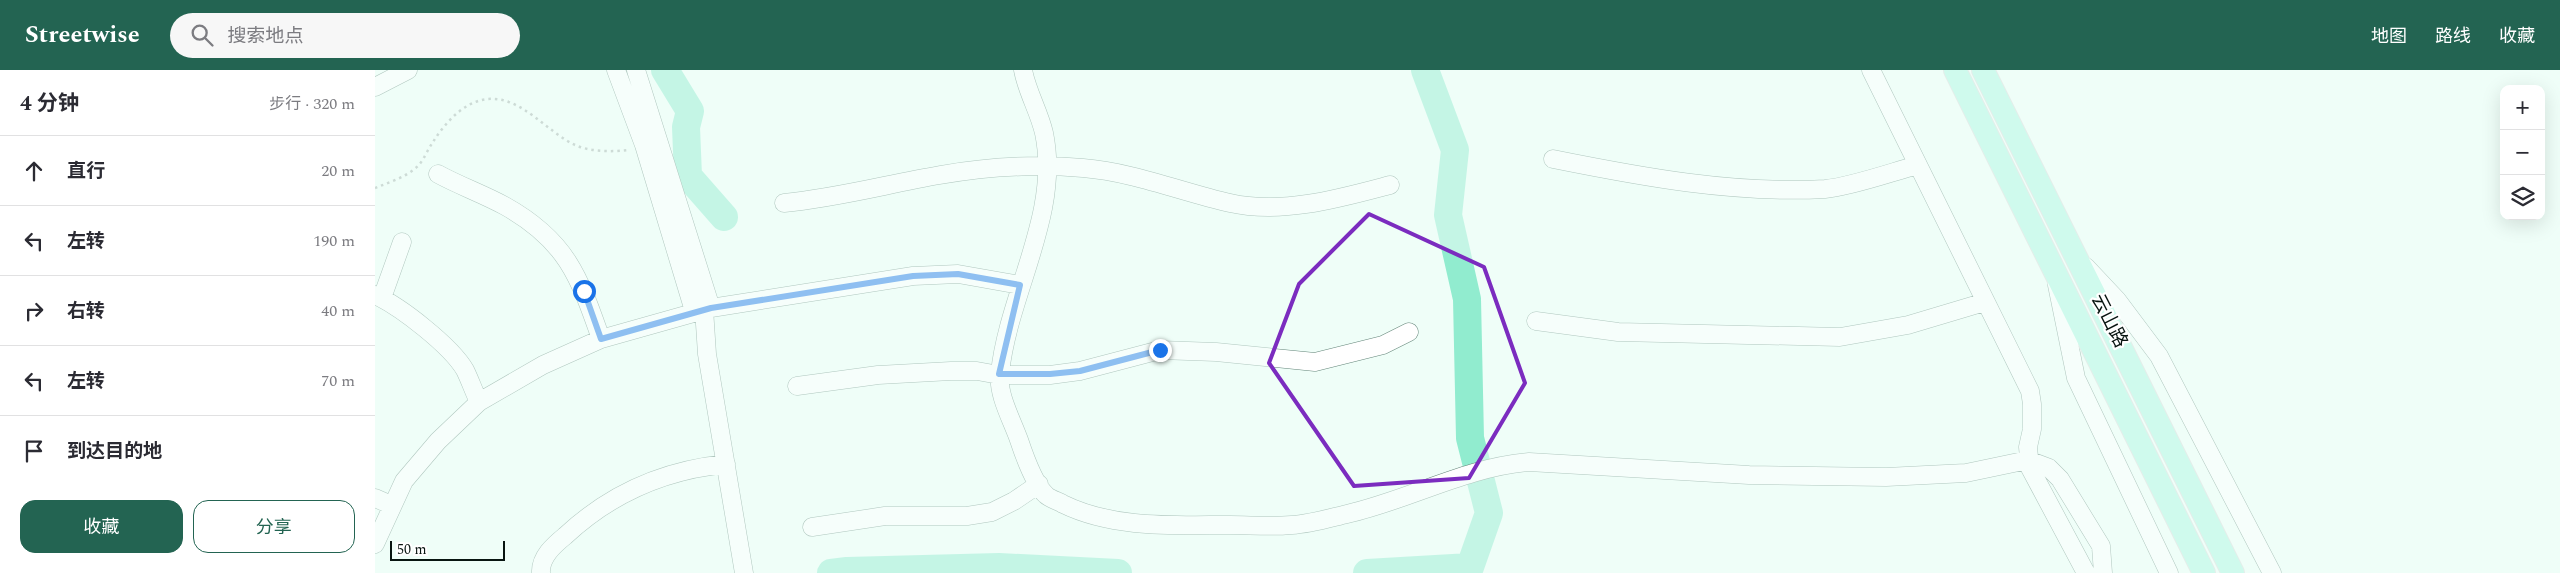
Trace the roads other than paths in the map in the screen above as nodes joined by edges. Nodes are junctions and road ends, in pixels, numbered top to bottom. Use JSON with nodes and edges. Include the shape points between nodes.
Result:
{"nodes":[{"id":1,"x":408,"y":70,"type":"edge"},
{"id":2,"x":616,"y":70,"type":"edge"},
{"id":3,"x":636,"y":70,"type":"edge"},
{"id":4,"x":1023,"y":70,"type":"edge"},
{"id":5,"x":1871,"y":70,"type":"edge"},
{"id":6,"x":1955,"y":70,"type":"edge"},
{"id":7,"x":1983,"y":70,"type":"edge"},
{"id":8,"x":375,"y":87,"type":"edge"},
{"id":9,"x":651,"y":143,"type":"junction"},
{"id":10,"x":1553,"y":159,"type":"dead end"},
{"id":11,"x":1918,"y":166,"type":"junction"},
{"id":12,"x":1046,"y":168,"type":"junction"},
{"id":13,"x":438,"y":174,"type":"dead end"},
{"id":14,"x":1390,"y":184,"type":"dead end"},
{"id":15,"x":784,"y":203,"type":"dead end"},
{"id":16,"x":402,"y":242,"type":"dead end"},
{"id":17,"x":2077,"y":257,"type":"junction"},
{"id":18,"x":2054,"y":268,"type":"junction"},
{"id":19,"x":1020,"y":285,"type":"junction"},
{"id":20,"x":378,"y":297,"type":"edge"},
{"id":21,"x":1985,"y":302,"type":"junction"},
{"id":22,"x":703,"y":309,"type":"junction"},
{"id":23,"x":1536,"y":321,"type":"dead end"},
{"id":24,"x":1409,"y":332,"type":"dead end"},
{"id":25,"x":601,"y":339,"type":"junction"},
{"id":26,"x":999,"y":374,"type":"junction"},
{"id":27,"x":797,"y":386,"type":"dead end"},
{"id":28,"x":479,"y":402,"type":"junction"},
{"id":29,"x":2028,"y":460,"type":"junction"},
{"id":30,"x":726,"y":464,"type":"junction"},
{"id":31,"x":1039,"y":484,"type":"junction"},
{"id":32,"x":383,"y":502,"type":"edge"},
{"id":33,"x":812,"y":527,"type":"dead end"},
{"id":34,"x":375,"y":544,"type":"edge"},
{"id":35,"x":541,"y":573,"type":"edge"},
{"id":36,"x":744,"y":573,"type":"edge"},
{"id":37,"x":2087,"y":573,"type":"edge"},
{"id":38,"x":2103,"y":573,"type":"edge"},
{"id":39,"x":2169,"y":573,"type":"edge"},
{"id":40,"x":2204,"y":573,"type":"edge"},
{"id":41,"x":2233,"y":573,"type":"edge"},
{"id":42,"x":2272,"y":573,"type":"edge"}],
"edges":[{"from":1,"to":8,"type":"lane"},
{"from":2,"to":9,"type":"lane"},
{"from":3,"to":9,"type":"lane"},
{"from":4,"to":12,"type":"lane","via":[[1044,133]]},
{"from":5,"to":11,"type":"lane"},
{"from":6,"to":18,"type":"main road","name":"云山路"},
{"from":7,"to":17,"type":"main road","name":"云山路"},
{"from":9,"to":22,"type":"lane"},
{"from":10,"to":11,"type":"lane","via":[[1629,174],[1741,189],[1827,189]]},
{"from":11,"to":21,"type":"lane"},
{"from":12,"to":14,"type":"lane","via":[[1109,172],[1259,207],[1357,194]]},
{"from":12,"to":15,"type":"lane","via":[[964,172],[820,200]]},
{"from":12,"to":19,"type":"lane","via":[[1040,222],[1031,261]]},
{"from":13,"to":25,"type":"lane","via":[[503,205],[539,227],[565,255],[584,291]]},
{"from":16,"to":20,"type":"lane"},
{"from":17,"to":41,"type":"main road","name":"云山路"},
{"from":17,"to":42,"type":"lane","via":[[2117,300],[2159,356]]},
{"from":18,"to":39,"type":"lane","via":[[2076,378]]},
{"from":18,"to":40,"type":"main road","name":"云山路"},
{"from":19,"to":22,"type":"lane","via":[[958,274],[913,276]]},
{"from":19,"to":26,"type":"lane"},
{"from":20,"to":28,"type":"lane","via":[[445,347],[464,369]]},
{"from":21,"to":23,"type":"lane","via":[[1908,325],[1840,338],[1618,332]]},
{"from":21,"to":29,"type":"lane","via":[[2030,391],[2032,428]]},
{"from":22,"to":25,"type":"lane"},
{"from":22,"to":30,"type":"lane","via":[[707,354]]},
{"from":24,"to":26,"type":"lane","via":[[1383,345],[1315,362],[1160,350],[1080,371]]},
{"from":25,"to":28,"type":"lane","via":[[543,365]]},
{"from":26,"to":27,"type":"lane","via":[[977,371],[901,373]]},
{"from":26,"to":31,"type":"lane","via":[[1022,449]]},
{"from":28,"to":32,"type":"lane"},
{"from":29,"to":31,"type":"lane","via":[[1966,473],[1886,477],[1749,475],[1529,462],[1470,474],[1418,494],[1349,514],[1293,525],[1121,522],[1080,512],[1046,496]]},
{"from":29,"to":37,"type":"lane"},
{"from":29,"to":38,"type":"lane","via":[[2049,468],[2060,479],[2101,546]]},
{"from":30,"to":35,"type":"lane","via":[[651,480],[603,505],[558,542],[545,557]]},
{"from":30,"to":36,"type":"lane"},
{"from":31,"to":33,"type":"lane","via":[[992,512],[967,516],[885,516]]},
{"from":32,"to":34,"type":"lane"}]}
